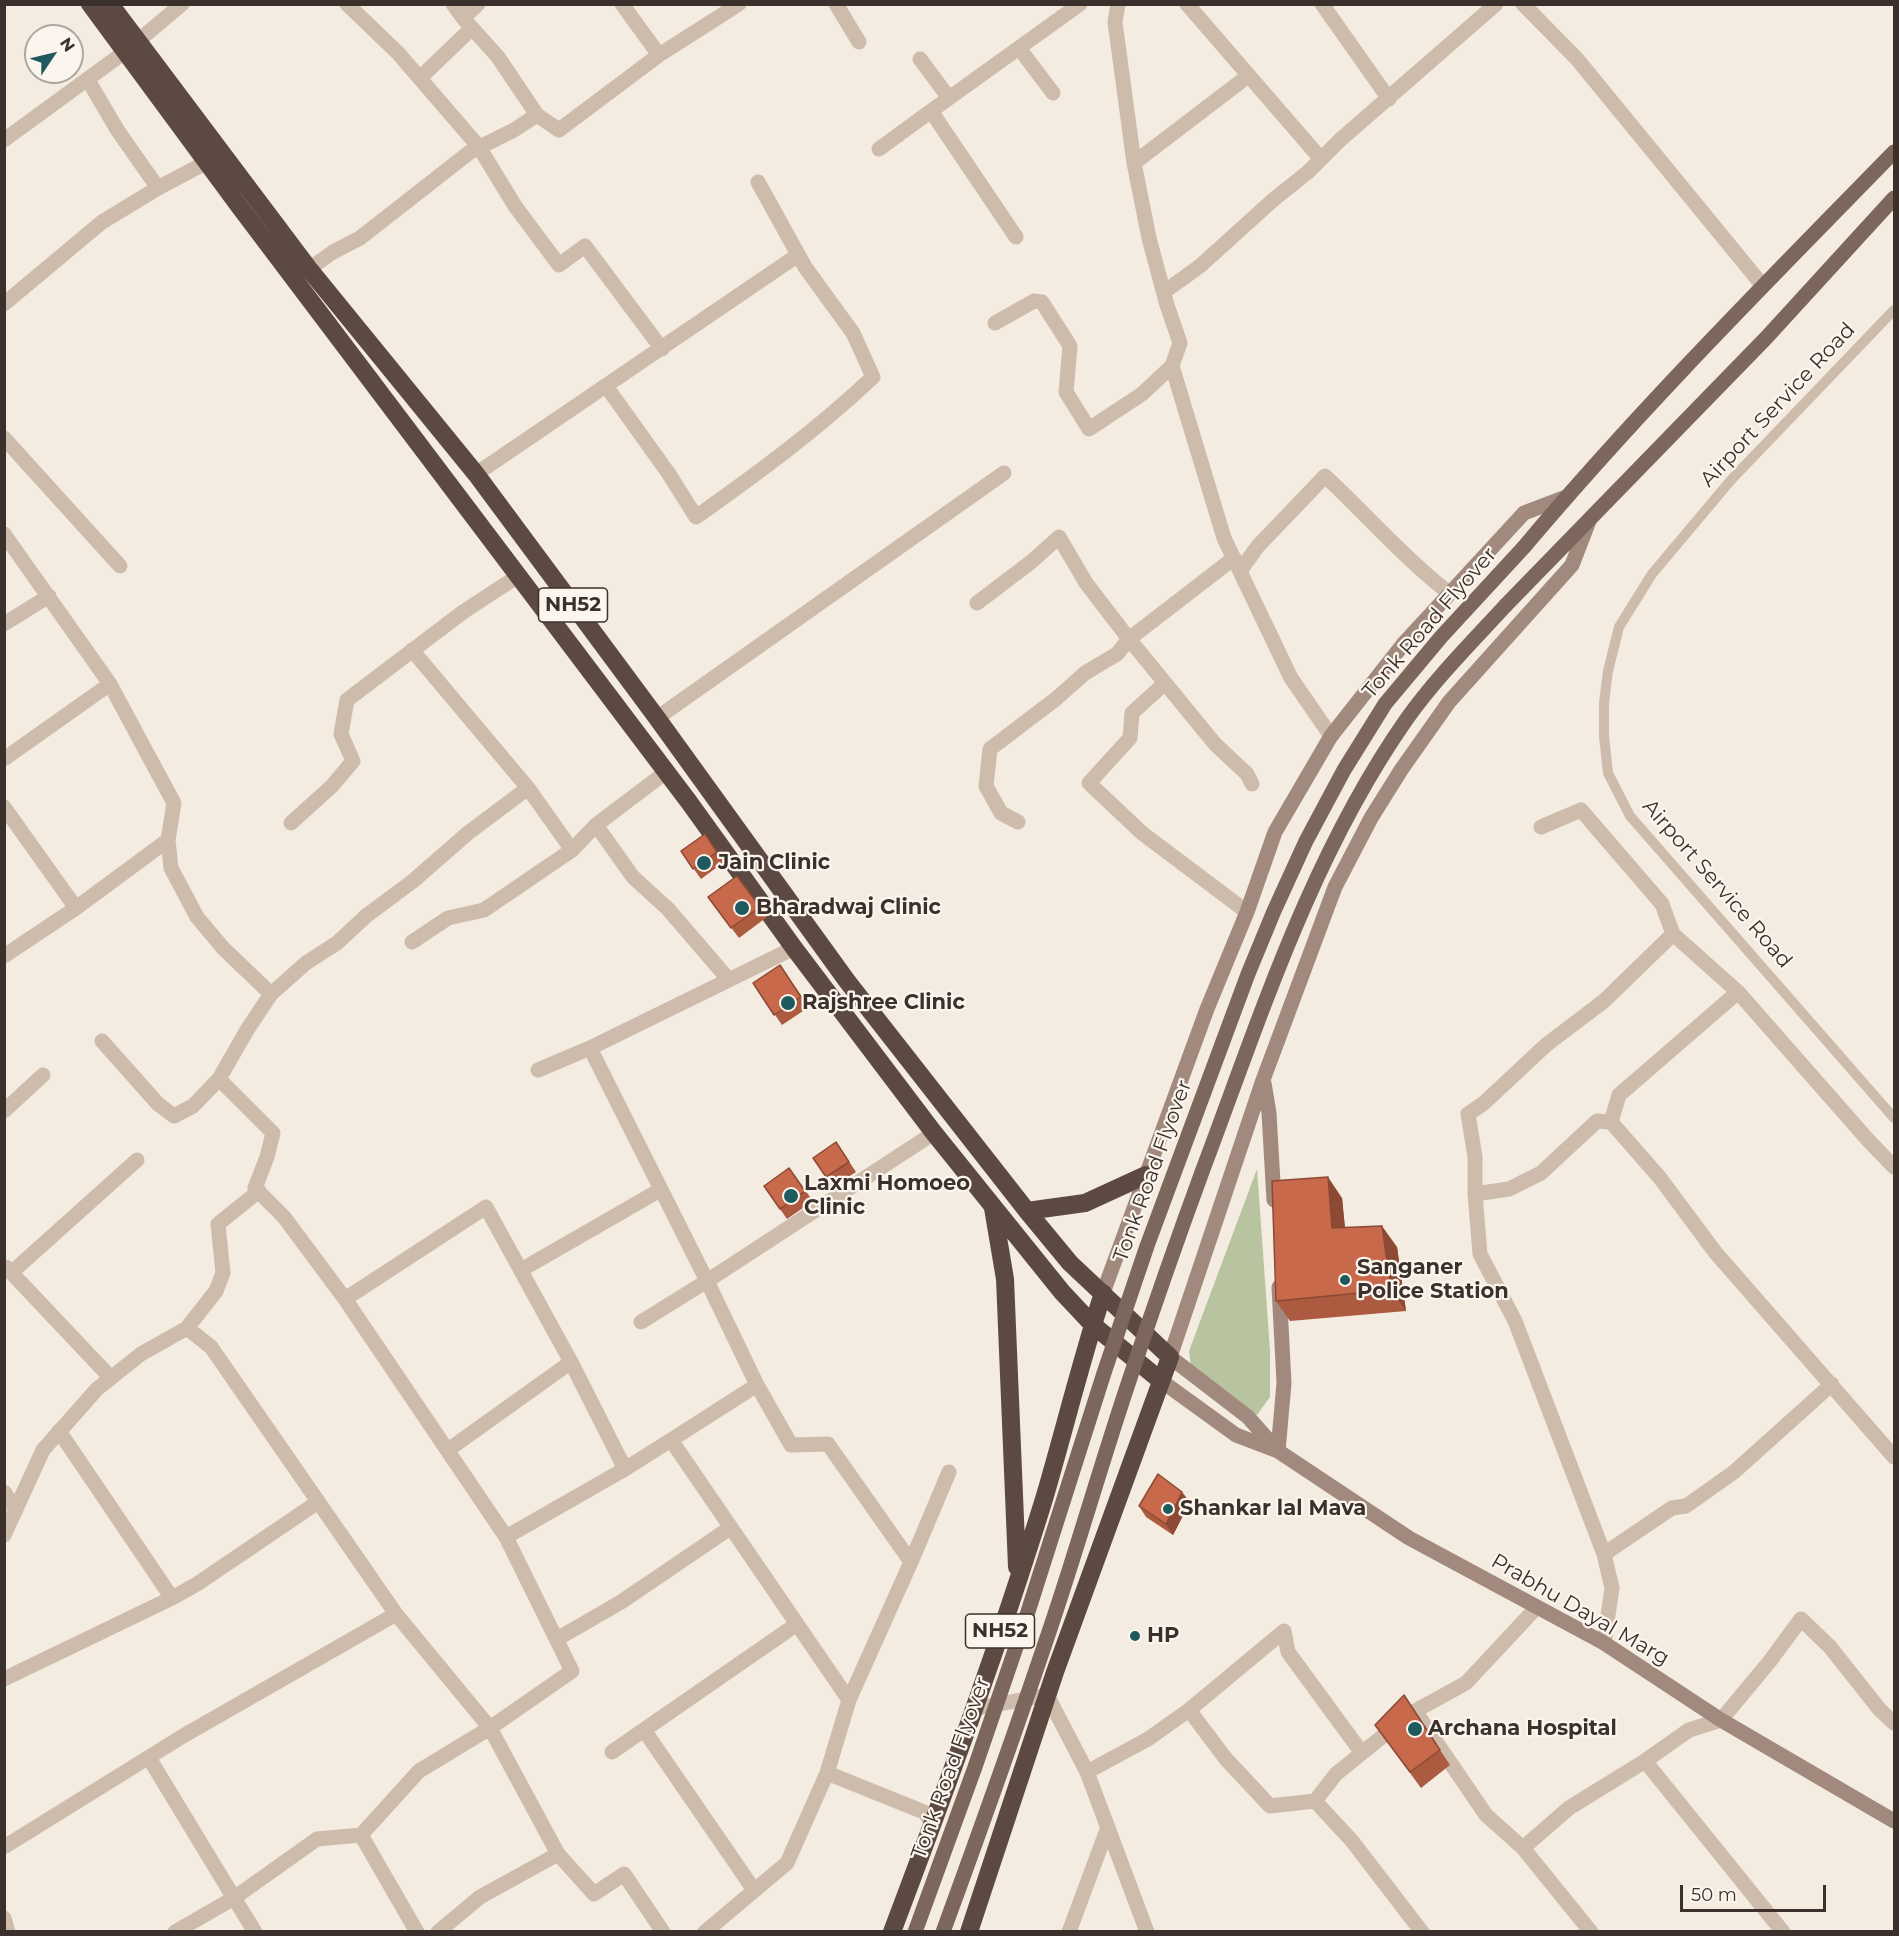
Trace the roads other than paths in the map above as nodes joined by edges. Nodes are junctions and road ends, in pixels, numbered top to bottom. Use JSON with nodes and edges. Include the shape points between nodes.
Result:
{"nodes":[{"id":1,"x":90,"y":4,"type":"edge"},
{"id":2,"x":110,"y":4,"type":"edge"},
{"id":3,"x":182,"y":4,"type":"edge"},
{"id":4,"x":453,"y":4,"type":"edge"},
{"id":5,"x":478,"y":4,"type":"edge"},
{"id":6,"x":622,"y":4,"type":"edge"},
{"id":7,"x":739,"y":4,"type":"edge"},
{"id":8,"x":836,"y":4,"type":"edge"},
{"id":9,"x":1080,"y":4,"type":"edge"},
{"id":10,"x":1119,"y":4,"type":"edge"},
{"id":11,"x":1187,"y":4,"type":"edge"},
{"id":12,"x":1322,"y":4,"type":"edge"},
{"id":13,"x":1496,"y":4,"type":"edge"},
{"id":14,"x":1523,"y":4,"type":"edge"},
{"id":15,"x":349,"y":5,"type":"edge"},
{"id":16,"x":467,"y":23,"type":"junction"},
{"id":17,"x":859,"y":42,"type":"dead end"},
{"id":18,"x":132,"y":46,"type":"junction"},
{"id":19,"x":1019,"y":48,"type":"junction"},
{"id":20,"x":659,"y":55,"type":"junction"},
{"id":21,"x":920,"y":59,"type":"dead end"},
{"id":22,"x":1248,"y":76,"type":"junction"},
{"id":23,"x":420,"y":78,"type":"junction"},
{"id":24,"x":88,"y":80,"type":"junction"},
{"id":25,"x":1053,"y":93,"type":"dead end"},
{"id":26,"x":949,"y":98,"type":"junction"},
{"id":27,"x":1389,"y":99,"type":"junction"},
{"id":28,"x":931,"y":111,"type":"junction"},
{"id":29,"x":537,"y":115,"type":"junction"},
{"id":30,"x":4,"y":140,"type":"edge"},
{"id":31,"x":480,"y":147,"type":"junction"},
{"id":32,"x":879,"y":149,"type":"dead end"},
{"id":33,"x":1894,"y":152,"type":"edge"},
{"id":34,"x":1321,"y":159,"type":"junction"},
{"id":35,"x":207,"y":162,"type":"junction"},
{"id":36,"x":1134,"y":163,"type":"junction"},
{"id":37,"x":758,"y":182,"type":"dead end"},
{"id":38,"x":158,"y":188,"type":"junction"},
{"id":39,"x":1894,"y":198,"type":"edge"},
{"id":40,"x":1016,"y":237,"type":"dead end"},
{"id":41,"x":798,"y":255,"type":"junction"},
{"id":42,"x":309,"y":269,"type":"junction"},
{"id":43,"x":1762,"y":286,"type":"junction"},
{"id":44,"x":1164,"y":292,"type":"junction"},
{"id":45,"x":4,"y":304,"type":"edge"},
{"id":46,"x":1894,"y":310,"type":"edge"},
{"id":47,"x":995,"y":322,"type":"dead end"},
{"id":48,"x":663,"y":349,"type":"junction"},
{"id":49,"x":1172,"y":366,"type":"junction"},
{"id":50,"x":606,"y":386,"type":"junction"},
{"id":51,"x":4,"y":438,"type":"edge"},
{"id":52,"x":1004,"y":473,"type":"dead end"},
{"id":53,"x":476,"y":474,"type":"junction"},
{"id":54,"x":1566,"y":497,"type":"junction"},
{"id":55,"x":1589,"y":521,"type":"junction"},
{"id":56,"x":4,"y":534,"type":"edge"},
{"id":57,"x":1237,"y":565,"type":"junction"},
{"id":58,"x":120,"y":566,"type":"dead end"},
{"id":59,"x":518,"y":576,"type":"junction"},
{"id":60,"x":1444,"y":589,"type":"dead end"},
{"id":61,"x":50,"y":596,"type":"junction"},
{"id":62,"x":977,"y":603,"type":"dead end"},
{"id":63,"x":4,"y":624,"type":"edge"},
{"id":64,"x":1129,"y":639,"type":"junction"},
{"id":65,"x":412,"y":650,"type":"junction"},
{"id":66,"x":110,"y":684,"type":"junction"},
{"id":67,"x":1165,"y":684,"type":"junction"},
{"id":68,"x":657,"y":718,"type":"junction"},
{"id":69,"x":1331,"y":736,"type":"junction"},
{"id":70,"x":4,"y":759,"type":"edge"},
{"id":71,"x":666,"y":772,"type":"junction"},
{"id":72,"x":1252,"y":784,"type":"dead end"},
{"id":73,"x":528,"y":788,"type":"junction"},
{"id":74,"x":4,"y":807,"type":"edge"},
{"id":75,"x":1018,"y":822,"type":"dead end"},
{"id":76,"x":291,"y":823,"type":"dead end"},
{"id":77,"x":596,"y":825,"type":"junction"},
{"id":78,"x":1541,"y":826,"type":"dead end"},
{"id":79,"x":168,"y":840,"type":"junction"},
{"id":80,"x":572,"y":850,"type":"junction"},
{"id":81,"x":76,"y":908,"type":"junction"},
{"id":82,"x":1248,"y":912,"type":"junction"},
{"id":83,"x":1673,"y":934,"type":"junction"},
{"id":84,"x":412,"y":942,"type":"dead end"},
{"id":85,"x":794,"y":948,"type":"junction"},
{"id":86,"x":4,"y":956,"type":"edge"},
{"id":87,"x":729,"y":980,"type":"junction"},
{"id":88,"x":1738,"y":992,"type":"junction"},
{"id":89,"x":271,"y":994,"type":"junction"},
{"id":90,"x":102,"y":1041,"type":"dead end"},
{"id":91,"x":590,"y":1048,"type":"junction"},
{"id":92,"x":538,"y":1070,"type":"dead end"},
{"id":93,"x":43,"y":1075,"type":"dead end"},
{"id":94,"x":219,"y":1080,"type":"junction"},
{"id":95,"x":1263,"y":1080,"type":"junction"},
{"id":96,"x":4,"y":1111,"type":"edge"},
{"id":97,"x":1894,"y":1118,"type":"edge"},
{"id":98,"x":1611,"y":1122,"type":"junction"},
{"id":99,"x":934,"y":1133,"type":"junction"},
{"id":100,"x":137,"y":1160,"type":"dead end"},
{"id":101,"x":1894,"y":1167,"type":"edge"},
{"id":102,"x":1146,"y":1175,"type":"junction"},
{"id":103,"x":660,"y":1190,"type":"junction"},
{"id":104,"x":259,"y":1191,"type":"junction"},
{"id":105,"x":1475,"y":1194,"type":"junction"},
{"id":106,"x":993,"y":1208,"type":"junction"},
{"id":107,"x":1027,"y":1211,"type":"junction"},
{"id":108,"x":1275,"y":1218,"type":"edge"},
{"id":109,"x":8,"y":1269,"type":"edge"},
{"id":110,"x":521,"y":1270,"type":"junction"},
{"id":111,"x":1278,"y":1277,"type":"edge"},
{"id":112,"x":707,"y":1281,"type":"junction"},
{"id":113,"x":1103,"y":1293,"type":"junction"},
{"id":114,"x":345,"y":1299,"type":"junction"},
{"id":115,"x":641,"y":1322,"type":"dead end"},
{"id":116,"x":1093,"y":1325,"type":"junction"},
{"id":117,"x":186,"y":1328,"type":"junction"},
{"id":118,"x":1170,"y":1357,"type":"junction"},
{"id":119,"x":571,"y":1362,"type":"junction"},
{"id":120,"x":111,"y":1378,"type":"junction"},
{"id":121,"x":1160,"y":1380,"type":"junction"},
{"id":122,"x":1832,"y":1384,"type":"junction"},
{"id":123,"x":757,"y":1385,"type":"junction"},
{"id":124,"x":59,"y":1431,"type":"junction"},
{"id":125,"x":671,"y":1440,"type":"junction"},
{"id":126,"x":448,"y":1450,"type":"junction"},
{"id":127,"x":1278,"y":1451,"type":"junction"},
{"id":128,"x":1894,"y":1456,"type":"edge"},
{"id":129,"x":625,"y":1468,"type":"junction"},
{"id":130,"x":949,"y":1472,"type":"dead end"},
{"id":131,"x":4,"y":1492,"type":"edge"},
{"id":132,"x":318,"y":1502,"type":"junction"},
{"id":133,"x":16,"y":1510,"type":"junction"},
{"id":134,"x":730,"y":1528,"type":"junction"},
{"id":135,"x":4,"y":1535,"type":"edge"},
{"id":136,"x":506,"y":1537,"type":"junction"},
{"id":137,"x":1604,"y":1554,"type":"junction"},
{"id":138,"x":911,"y":1562,"type":"junction"},
{"id":139,"x":1018,"y":1580,"type":"junction"},
{"id":140,"x":172,"y":1598,"type":"junction"},
{"id":141,"x":1537,"y":1607,"type":"junction"},
{"id":142,"x":396,"y":1614,"type":"junction"},
{"id":143,"x":797,"y":1624,"type":"junction"},
{"id":144,"x":557,"y":1639,"type":"junction"},
{"id":145,"x":1604,"y":1643,"type":"junction"},
{"id":146,"x":4,"y":1679,"type":"edge"},
{"id":147,"x":1047,"y":1695,"type":"junction"},
{"id":148,"x":849,"y":1700,"type":"junction"},
{"id":149,"x":973,"y":1709,"type":"junction"},
{"id":150,"x":1189,"y":1710,"type":"junction"},
{"id":151,"x":1415,"y":1711,"type":"junction"},
{"id":152,"x":1720,"y":1720,"type":"junction"},
{"id":153,"x":1894,"y":1723,"type":"edge"},
{"id":154,"x":490,"y":1728,"type":"junction"},
{"id":155,"x":644,"y":1730,"type":"junction"},
{"id":156,"x":612,"y":1752,"type":"dead end"},
{"id":157,"x":1362,"y":1753,"type":"junction"},
{"id":158,"x":149,"y":1758,"type":"junction"},
{"id":159,"x":1645,"y":1761,"type":"junction"},
{"id":160,"x":1087,"y":1772,"type":"junction"},
{"id":161,"x":827,"y":1773,"type":"junction"},
{"id":162,"x":1314,"y":1801,"type":"junction"},
{"id":163,"x":1894,"y":1821,"type":"edge"},
{"id":164,"x":933,"y":1823,"type":"junction"},
{"id":165,"x":1108,"y":1827,"type":"junction"},
{"id":166,"x":361,"y":1835,"type":"junction"},
{"id":167,"x":4,"y":1847,"type":"edge"},
{"id":168,"x":1523,"y":1848,"type":"junction"},
{"id":169,"x":558,"y":1854,"type":"junction"},
{"id":170,"x":754,"y":1890,"type":"junction"},
{"id":171,"x":234,"y":1898,"type":"junction"},
{"id":172,"x":4,"y":1918,"type":"edge"},
{"id":173,"x":8,"y":1932,"type":"edge"},
{"id":174,"x":175,"y":1932,"type":"edge"},
{"id":175,"x":255,"y":1932,"type":"edge"},
{"id":176,"x":417,"y":1932,"type":"edge"},
{"id":177,"x":438,"y":1932,"type":"edge"},
{"id":178,"x":663,"y":1932,"type":"edge"},
{"id":179,"x":705,"y":1932,"type":"edge"},
{"id":180,"x":892,"y":1932,"type":"edge"},
{"id":181,"x":915,"y":1932,"type":"edge"},
{"id":182,"x":943,"y":1932,"type":"edge"},
{"id":183,"x":969,"y":1932,"type":"edge"},
{"id":184,"x":1069,"y":1932,"type":"edge"},
{"id":185,"x":1147,"y":1932,"type":"edge"},
{"id":186,"x":1422,"y":1932,"type":"edge"},
{"id":187,"x":1592,"y":1932,"type":"edge"},
{"id":188,"x":1783,"y":1932,"type":"edge"}],
"edges":[{"from":1,"to":18,"type":"highway","number":"NH52"},
{"from":2,"to":18,"type":"highway","number":"NH52"},
{"from":3,"to":18,"type":"street"},
{"from":4,"to":16,"type":"street"},
{"from":5,"to":16,"type":"street"},
{"from":6,"to":20,"type":"street"},
{"from":7,"to":20,"type":"street"},
{"from":8,"to":17,"type":"street"},
{"from":9,"to":19,"type":"street"},
{"from":10,"to":36,"type":"street","via":[[1115,22]]},
{"from":11,"to":22,"type":"street"},
{"from":12,"to":27,"type":"street"},
{"from":13,"to":27,"type":"street"},
{"from":14,"to":43,"type":"street","via":[[1577,59]]},
{"from":15,"to":23,"type":"street"},
{"from":16,"to":23,"type":"street"},
{"from":16,"to":29,"type":"street","via":[[498,57]]},
{"from":18,"to":24,"type":"street"},
{"from":18,"to":35,"type":"highway","number":"NH52"},
{"from":18,"to":42,"type":"highway","number":"NH52"},
{"from":19,"to":25,"type":"street"},
{"from":19,"to":26,"type":"street"},
{"from":20,"to":29,"type":"street","via":[[559,130]]},
{"from":21,"to":26,"type":"street"},
{"from":22,"to":34,"type":"street"},
{"from":22,"to":36,"type":"street"},
{"from":23,"to":31,"type":"street"},
{"from":24,"to":30,"type":"street"},
{"from":24,"to":38,"type":"street"},
{"from":26,"to":28,"type":"street"},
{"from":27,"to":34,"type":"street"},
{"from":28,"to":32,"type":"street"},
{"from":28,"to":40,"type":"street"},
{"from":29,"to":31,"type":"street"},
{"from":31,"to":42,"type":"street","via":[[360,238]]},
{"from":31,"to":48,"type":"street","via":[[515,206],[559,265],[585,246]]},
{"from":33,"to":43,"type":"main road","name":"Tonk Road Flyover"},
{"from":34,"to":44,"type":"street","via":[[1200,266]]},
{"from":35,"to":38,"type":"street"},
{"from":35,"to":59,"type":"highway","number":"NH52"},
{"from":36,"to":44,"type":"street"},
{"from":37,"to":41,"type":"street"},
{"from":38,"to":45,"type":"street","via":[[102,222]]},
{"from":39,"to":55,"type":"main road","name":"Tonk Road Flyover","via":[[1766,338]]},
{"from":41,"to":48,"type":"street"},
{"from":41,"to":50,"type":"street","via":[[853,333],[873,377],[820,424],[696,517]]},
{"from":42,"to":53,"type":"highway","number":"NH52"},
{"from":43,"to":54,"type":"main road","name":"Tonk Road Flyover"},
{"from":44,"to":49,"type":"street","via":[[1180,343]]},
{"from":46,"to":97,"type":"lane","name":"Airport Service Road","via":[[1731,480],[1652,574],[1619,627],[1604,703],[1608,773],[1629,816]]},
{"from":47,"to":49,"type":"street","via":[[1034,301],[1042,302],[1070,346],[1066,392],[1089,429],[1142,394]]},
{"from":48,"to":50,"type":"street"},
{"from":49,"to":57,"type":"street","via":[[1224,538]]},
{"from":50,"to":53,"type":"street"},
{"from":51,"to":58,"type":"street"},
{"from":52,"to":68,"type":"street"},
{"from":53,"to":68,"type":"highway","number":"NH52"},
{"from":54,"to":69,"type":"street","via":[[1524,513],[1405,642]]},
{"from":54,"to":181,"type":"main road","name":"Tonk Road Flyover","bridge":true,"via":[[1385,704],[1344,770],[1274,911],[1147,1246],[1026,1618]]},
{"from":55,"to":95,"type":"street","via":[[1572,565],[1449,702],[1371,818],[1335,887]]},
{"from":55,"to":182,"type":"main road","name":"Tonk Road Flyover","bridge":true,"via":[[1460,654],[1406,719],[1329,852],[1272,984],[1172,1255],[1051,1626]]},
{"from":56,"to":61,"type":"street"},
{"from":57,"to":60,"type":"street","via":[[1325,476]]},
{"from":57,"to":64,"type":"street"},
{"from":57,"to":69,"type":"street","via":[[1291,678]]},
{"from":59,"to":65,"type":"street"},
{"from":59,"to":71,"type":"highway","number":"NH52"},
{"from":61,"to":63,"type":"street"},
{"from":61,"to":66,"type":"street"},
{"from":62,"to":64,"type":"street","via":[[1059,537],[1086,583]]},
{"from":64,"to":67,"type":"street"},
{"from":64,"to":75,"type":"street","via":[[1117,654],[1085,673],[990,749],[986,786],[1001,813]]},
{"from":65,"to":73,"type":"street"},
{"from":65,"to":76,"type":"street","via":[[347,700],[341,734],[353,761]]},
{"from":66,"to":70,"type":"street"},
{"from":66,"to":79,"type":"street","via":[[174,803]]},
{"from":67,"to":72,"type":"street"},
{"from":67,"to":82,"type":"street","via":[[1132,713],[1130,738],[1089,783],[1142,833]]},
{"from":68,"to":107,"type":"highway","number":"NH52","via":[[847,981]]},
{"from":69,"to":82,"type":"street","via":[[1275,832]]},
{"from":71,"to":77,"type":"street"},
{"from":71,"to":85,"type":"highway","number":"NH52"},
{"from":73,"to":80,"type":"street"},
{"from":73,"to":89,"type":"street"},
{"from":74,"to":81,"type":"street"},
{"from":77,"to":80,"type":"street"},
{"from":77,"to":87,"type":"street","via":[[633,877],[668,909]]},
{"from":78,"to":83,"type":"street","via":[[1581,810],[1662,904]]},
{"from":79,"to":81,"type":"street"},
{"from":79,"to":89,"type":"street","via":[[171,868],[197,917]]},
{"from":80,"to":84,"type":"street","via":[[484,910],[448,918]]},
{"from":81,"to":86,"type":"street"},
{"from":82,"to":102,"type":"street","via":[[1207,1009]]},
{"from":83,"to":88,"type":"street"},
{"from":83,"to":105,"type":"street","via":[[1604,1001],[1546,1045],[1468,1114],[1475,1157]]},
{"from":85,"to":87,"type":"street"},
{"from":85,"to":99,"type":"highway","number":"NH52"},
{"from":87,"to":91,"type":"street"},
{"from":88,"to":98,"type":"street","via":[[1619,1095]]},
{"from":88,"to":101,"type":"street"},
{"from":89,"to":94,"type":"street"},
{"from":90,"to":94,"type":"street","via":[[158,1104],[174,1116],[193,1106]]},
{"from":91,"to":92,"type":"street"},
{"from":91,"to":103,"type":"street"},
{"from":93,"to":96,"type":"street"},
{"from":94,"to":104,"type":"street","via":[[273,1133],[255,1188]]},
{"from":95,"to":108,"type":"street","via":[[1269,1113]]},
{"from":95,"to":118,"type":"street"},
{"from":98,"to":105,"type":"street","via":[[1597,1121],[1541,1173],[1509,1189]]},
{"from":98,"to":122,"type":"street","via":[[1660,1178],[1715,1252]]},
{"from":99,"to":106,"type":"highway","number":"NH52"},
{"from":99,"to":112,"type":"street"},
{"from":100,"to":109,"type":"street"},
{"from":102,"to":107,"type":"highway","via":[[1085,1203]]},
{"from":102,"to":113,"type":"street"},
{"from":103,"to":110,"type":"street"},
{"from":103,"to":112,"type":"street"},
{"from":104,"to":114,"type":"street","via":[[284,1217]]},
{"from":104,"to":117,"type":"street","via":[[219,1224],[222,1273],[216,1291]]},
{"from":105,"to":137,"type":"street","via":[[1480,1254],[1515,1321]]},
{"from":106,"to":116,"type":"highway","number":"NH52"},
{"from":106,"to":139,"type":"highway","via":[[1005,1279]]},
{"from":107,"to":113,"type":"highway","number":"NH52","via":[[1071,1263]]},
{"from":109,"to":120,"type":"street"},
{"from":110,"to":114,"type":"street","via":[[486,1207]]},
{"from":110,"to":119,"type":"street"},
{"from":111,"to":127,"type":"street","via":[[1284,1383]]},
{"from":112,"to":115,"type":"street"},
{"from":112,"to":123,"type":"street"},
{"from":113,"to":116,"type":"highway","number":"NH52"},
{"from":113,"to":118,"type":"highway","number":"NH52"},
{"from":114,"to":126,"type":"street"},
{"from":116,"to":121,"type":"highway","number":"NH52"},
{"from":116,"to":139,"type":"highway","number":"NH52"},
{"from":117,"to":120,"type":"street","via":[[141,1354]]},
{"from":117,"to":132,"type":"street","via":[[211,1347]]},
{"from":118,"to":121,"type":"highway","number":"NH52"},
{"from":118,"to":127,"type":"street","via":[[1248,1417]]},
{"from":119,"to":126,"type":"street"},
{"from":119,"to":129,"type":"street"},
{"from":120,"to":124,"type":"street"},
{"from":121,"to":127,"type":"street","via":[[1236,1435]]},
{"from":121,"to":147,"type":"highway","number":"NH52"},
{"from":122,"to":128,"type":"street"},
{"from":122,"to":137,"type":"street","via":[[1734,1472],[1686,1506],[1672,1508]]},
{"from":123,"to":125,"type":"street"},
{"from":123,"to":138,"type":"street","via":[[791,1444],[828,1444]]},
{"from":124,"to":133,"type":"street","via":[[43,1450]]},
{"from":124,"to":140,"type":"street"},
{"from":125,"to":129,"type":"street"},
{"from":125,"to":134,"type":"street"},
{"from":126,"to":136,"type":"street"},
{"from":127,"to":141,"type":"street","name":"Prabhu Dayal Marg","via":[[1409,1538]]},
{"from":129,"to":136,"type":"street"},
{"from":130,"to":138,"type":"street"},
{"from":131,"to":133,"type":"street"},
{"from":132,"to":140,"type":"street"},
{"from":132,"to":142,"type":"street"},
{"from":133,"to":135,"type":"street"},
{"from":134,"to":143,"type":"street"},
{"from":134,"to":144,"type":"street","via":[[621,1602]]},
{"from":136,"to":144,"type":"street"},
{"from":137,"to":145,"type":"street","via":[[1612,1588]]},
{"from":138,"to":148,"type":"street"},
{"from":139,"to":149,"type":"highway","number":"NH52"},
{"from":140,"to":146,"type":"street"},
{"from":141,"to":145,"type":"street","name":"Prabhu Dayal Marg"},
{"from":141,"to":151,"type":"street","via":[[1466,1683]]},
{"from":142,"to":154,"type":"street"},
{"from":142,"to":158,"type":"street"},
{"from":143,"to":148,"type":"street"},
{"from":143,"to":155,"type":"street"},
{"from":144,"to":154,"type":"street","via":[[572,1671]]},
{"from":145,"to":152,"type":"street","name":"Prabhu Dayal Marg"},
{"from":147,"to":149,"type":"street"},
{"from":147,"to":160,"type":"street"},
{"from":147,"to":183,"type":"highway","number":"NH52"},
{"from":148,"to":161,"type":"street"},
{"from":149,"to":164,"type":"highway","number":"NH52"},
{"from":150,"to":157,"type":"street","via":[[1284,1631],[1288,1652]]},
{"from":150,"to":160,"type":"street"},
{"from":150,"to":162,"type":"street","via":[[1226,1759],[1270,1806]]},
{"from":151,"to":157,"type":"street"},
{"from":151,"to":168,"type":"street","via":[[1486,1815]]},
{"from":152,"to":153,"type":"street","via":[[1801,1619]]},
{"from":152,"to":159,"type":"street","via":[[1689,1730]]},
{"from":152,"to":163,"type":"street","name":"Prabhu Dayal Marg"},
{"from":154,"to":166,"type":"street","via":[[419,1771]]},
{"from":154,"to":169,"type":"street"},
{"from":155,"to":156,"type":"street"},
{"from":155,"to":170,"type":"street"},
{"from":157,"to":162,"type":"street","via":[[1336,1774]]},
{"from":158,"to":167,"type":"street"},
{"from":158,"to":171,"type":"street"},
{"from":159,"to":168,"type":"street","via":[[1569,1808]]},
{"from":159,"to":188,"type":"street"},
{"from":160,"to":165,"type":"street"},
{"from":161,"to":164,"type":"street","via":[[924,1812]]},
{"from":161,"to":170,"type":"street","via":[[787,1863]]},
{"from":162,"to":186,"type":"street","via":[[1352,1841]]},
{"from":164,"to":180,"type":"highway","number":"NH52"},
{"from":165,"to":184,"type":"street"},
{"from":165,"to":185,"type":"street"},
{"from":166,"to":171,"type":"street","via":[[317,1839]]},
{"from":166,"to":176,"type":"street"},
{"from":168,"to":187,"type":"street"},
{"from":169,"to":177,"type":"street","via":[[480,1898]]},
{"from":169,"to":178,"type":"street","via":[[594,1894],[624,1874]]},
{"from":170,"to":179,"type":"street"},
{"from":171,"to":174,"type":"street"},
{"from":171,"to":175,"type":"street"},
{"from":172,"to":173,"type":"street"}]}
